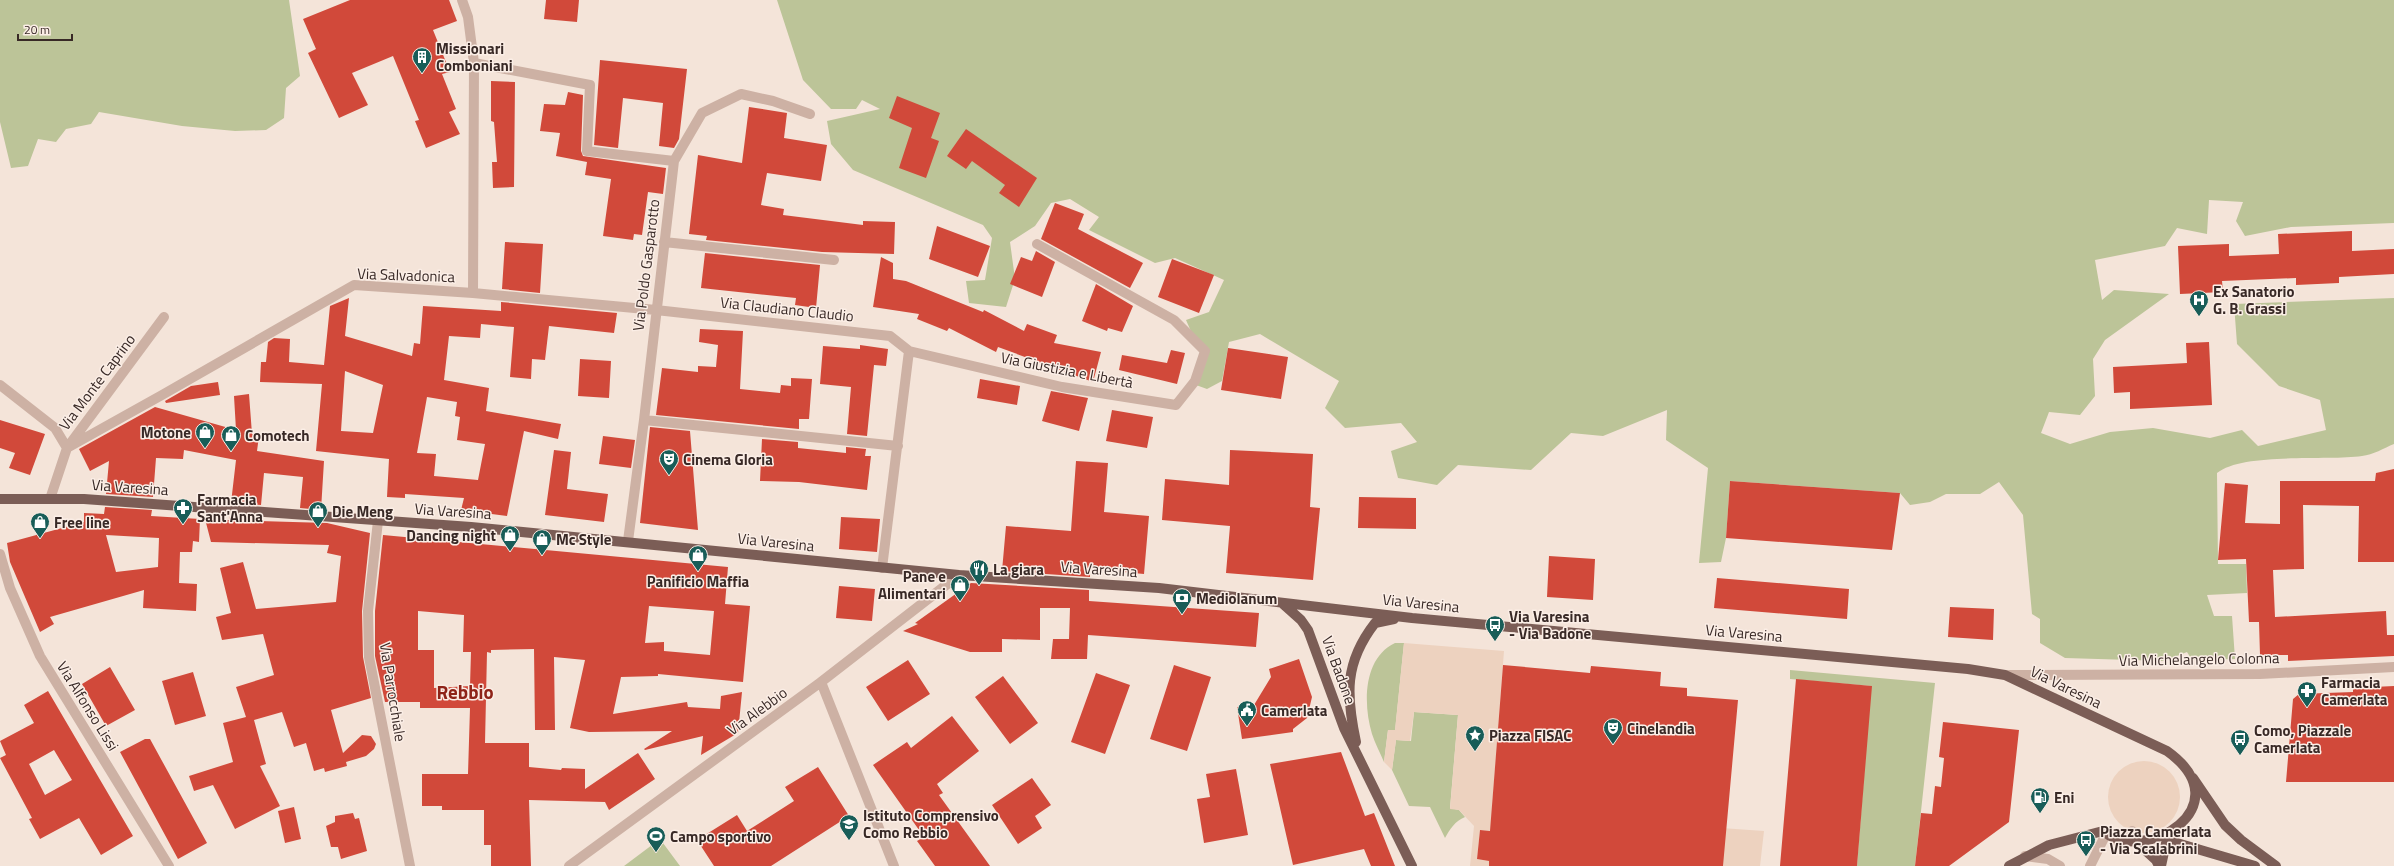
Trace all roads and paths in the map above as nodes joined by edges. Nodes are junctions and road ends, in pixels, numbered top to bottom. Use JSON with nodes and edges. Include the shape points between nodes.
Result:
{"nodes":[{"id":1,"x":462,"y":0,"type":"edge"},
{"id":2,"x":474,"y":62,"type":"junction"},
{"id":3,"x":810,"y":114,"type":"dead end"},
{"id":4,"x":674,"y":161,"type":"junction"},
{"id":5,"x":664,"y":242,"type":"junction"},
{"id":6,"x":1037,"y":244,"type":"dead end"},
{"id":7,"x":834,"y":260,"type":"dead end"},
{"id":8,"x":473,"y":293,"type":"junction"},
{"id":9,"x":656,"y":310,"type":"junction"},
{"id":10,"x":164,"y":318,"type":"dead end"},
{"id":11,"x":910,"y":351,"type":"junction"},
{"id":12,"x":0,"y":385,"type":"edge"},
{"id":13,"x":644,"y":420,"type":"junction"},
{"id":14,"x":898,"y":446,"type":"junction"},
{"id":15,"x":67,"y":448,"type":"junction"},
{"id":16,"x":0,"y":499,"type":"edge"},
{"id":17,"x":50,"y":499,"type":"junction"},
{"id":18,"x":378,"y":521,"type":"junction"},
{"id":19,"x":628,"y":541,"type":"junction"},
{"id":20,"x":0,"y":554,"type":"edge"},
{"id":21,"x":882,"y":568,"type":"junction"},
{"id":22,"x":959,"y":575,"type":"junction"},
{"id":23,"x":1282,"y":603,"type":"junction"},
{"id":24,"x":1412,"y":618,"type":"junction"},
{"id":25,"x":2394,"y":667,"type":"edge"},
{"id":26,"x":2005,"y":675,"type":"junction"},
{"id":27,"x":821,"y":682,"type":"junction"},
{"id":28,"x":1358,"y":754,"type":"junction"},
{"id":29,"x":2187,"y":770,"type":"junction"},
{"id":30,"x":2132,"y":831,"type":"dead end"},
{"id":31,"x":2105,"y":833,"type":"junction"},
{"id":32,"x":2116,"y":842,"type":"junction"},
{"id":33,"x":2168,"y":842,"type":"junction"},
{"id":34,"x":2144,"y":849,"type":"junction"},
{"id":35,"x":2025,"y":856,"type":"junction"},
{"id":36,"x":169,"y":866,"type":"edge"},
{"id":37,"x":410,"y":866,"type":"edge"},
{"id":38,"x":569,"y":866,"type":"edge"},
{"id":39,"x":894,"y":866,"type":"edge"},
{"id":40,"x":1412,"y":866,"type":"edge"},
{"id":41,"x":2009,"y":866,"type":"edge"},
{"id":42,"x":2060,"y":866,"type":"edge"},
{"id":43,"x":2090,"y":866,"type":"edge"},
{"id":44,"x":2160,"y":866,"type":"edge"},
{"id":45,"x":2255,"y":866,"type":"edge"},
{"id":46,"x":2276,"y":866,"type":"edge"}],
"edges":[{"from":1,"to":2,"type":"street","name":"Via Salvadonica","via":[[468,16]]},
{"from":2,"to":4,"type":"street","via":[[590,86],[587,150]]},
{"from":2,"to":8,"type":"street","name":"Via Salvadonica"},
{"from":3,"to":4,"type":"street","name":"Via Poldo Gasparotto","via":[[773,101],[741,94],[702,113]]},
{"from":4,"to":5,"type":"street","name":"Via Poldo Gasparotto"},
{"from":5,"to":7,"type":"street"},
{"from":5,"to":9,"type":"street","name":"Via Poldo Gasparotto"},
{"from":6,"to":11,"type":"street","name":"Via Giustizia e Libertà","via":[[1174,320],[1205,351],[1195,381],[1176,405],[1062,387]]},
{"from":8,"to":9,"type":"street","name":"Via Claudiano Claudio"},
{"from":8,"to":15,"type":"street","name":"Via Salvadonica","via":[[354,285]]},
{"from":9,"to":11,"type":"street","name":"Via Claudiano Claudio","via":[[890,336]]},
{"from":9,"to":13,"type":"street","name":"Via Poldo Gasparotto"},
{"from":10,"to":15,"type":"street","name":"Via Monte Caprino"},
{"from":11,"to":14,"type":"street"},
{"from":12,"to":15,"type":"street","name":"Via Monte Caprino","via":[[55,428]]},
{"from":13,"to":14,"type":"street"},
{"from":13,"to":19,"type":"street","name":"Via Poldo Gasparotto"},
{"from":14,"to":21,"type":"street"},
{"from":15,"to":17,"type":"street"},
{"from":16,"to":17,"type":"main road","name":"Via Varesina"},
{"from":17,"to":18,"type":"main road","name":"Via Varesina","via":[[84,499]]},
{"from":18,"to":19,"type":"main road","name":"Via Varesina"},
{"from":18,"to":37,"type":"street","name":"Via Parrocchiale","via":[[368,611],[369,657]]},
{"from":19,"to":21,"type":"main road","name":"Via Varesina"},
{"from":20,"to":36,"type":"street","name":"Via Alfonso Lissi","via":[[10,588],[40,656]]},
{"from":21,"to":22,"type":"main road","name":"Via Varesina"},
{"from":22,"to":23,"type":"main road","name":"Via Varesina","via":[[1159,588]]},
{"from":22,"to":27,"type":"street","name":"Via Alebbio"},
{"from":23,"to":24,"type":"main road","name":"Via Varesina"},
{"from":23,"to":28,"type":"main road","name":"Via Badone","via":[[1308,630],[1344,728]]},
{"from":24,"to":26,"type":"main road","name":"Via Varesina","via":[[1968,669]]},
{"from":24,"to":28,"type":"main road","name":"Via Badone","via":[[1374,623],[1356,654],[1349,676],[1348,696]]},
{"from":25,"to":26,"type":"street","name":"Via Michelangelo Colonna","via":[[2260,674]]},
{"from":26,"to":29,"type":"main road","name":"Via Varesina","via":[[2155,745],[2178,759]]},
{"from":27,"to":38,"type":"street","name":"Via Alebbio"},
{"from":27,"to":39,"type":"street"},
{"from":28,"to":40,"type":"main road","name":"Via Badone"},
{"from":29,"to":33,"type":"main road","via":[[2194,786],[2195,803],[2190,820],[2180,833]]},
{"from":29,"to":46,"type":"main road","via":[[2225,825]]},
{"from":30,"to":32,"type":"street"},
{"from":31,"to":32,"type":"main road"},
{"from":31,"to":35,"type":"main road","via":[[2049,845]]},
{"from":31,"to":43,"type":"street"},
{"from":32,"to":34,"type":"main road"},
{"from":33,"to":34,"type":"main road"},
{"from":33,"to":44,"type":"main road"},
{"from":33,"to":45,"type":"main road"},
{"from":34,"to":44,"type":"main road"},
{"from":35,"to":41,"type":"main road"},
{"from":35,"to":42,"type":"street","via":[[2048,859]]}]}
